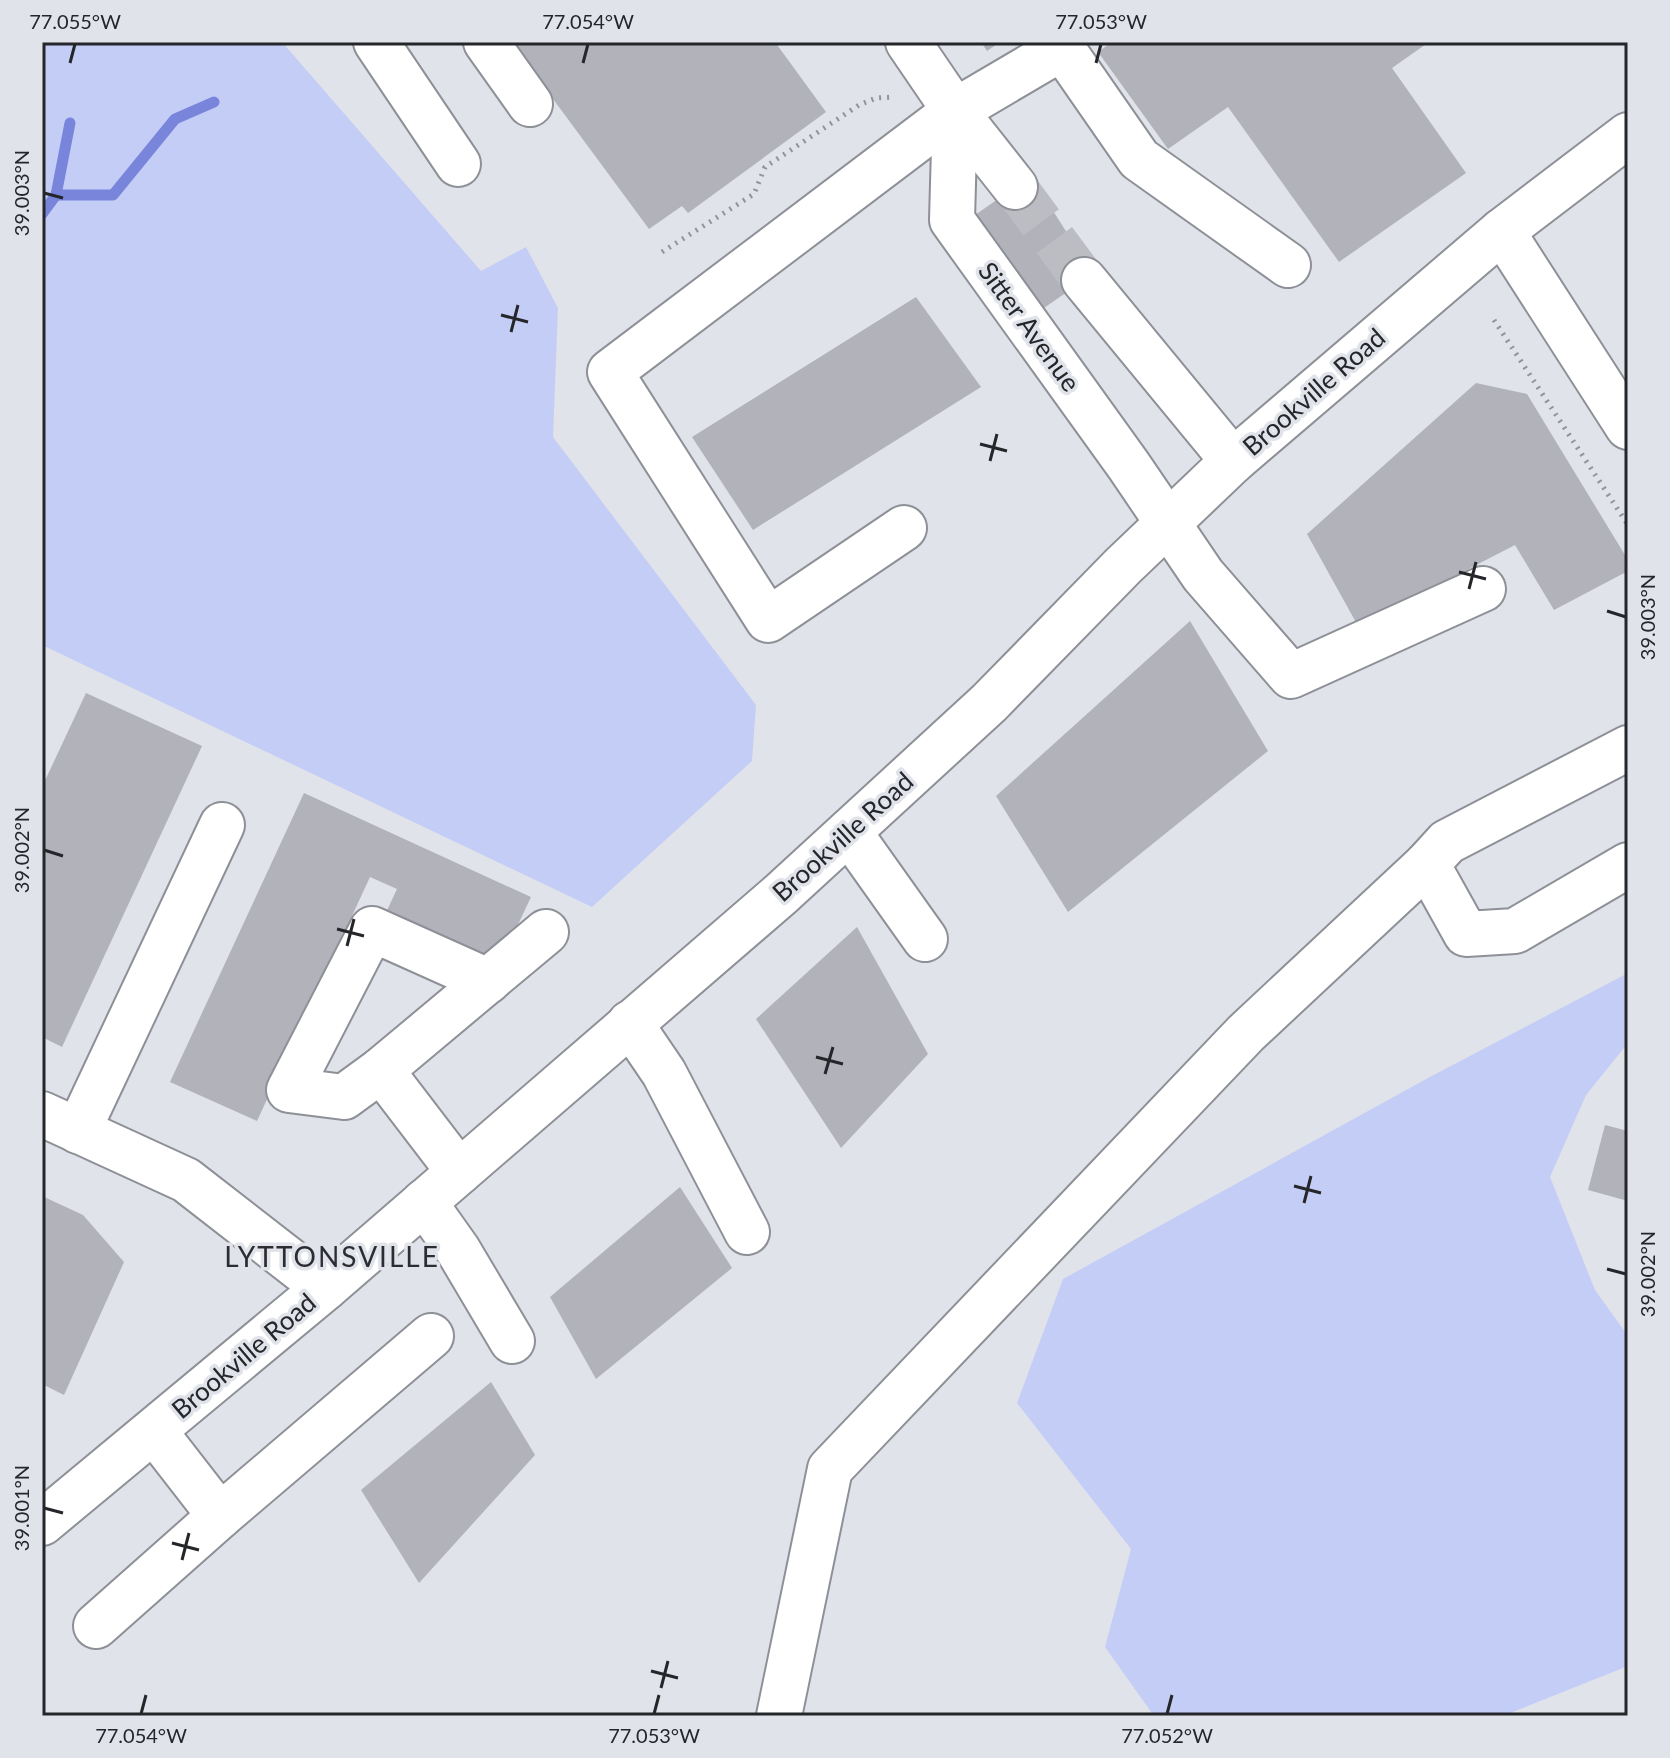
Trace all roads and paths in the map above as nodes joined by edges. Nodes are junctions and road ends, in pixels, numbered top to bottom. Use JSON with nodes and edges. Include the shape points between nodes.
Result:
{"nodes":[{"id":1,"x":376,"y":42,"type":"edge"},
{"id":2,"x":486,"y":42,"type":"edge"},
{"id":3,"x":908,"y":42,"type":"edge"},
{"id":4,"x":1064,"y":45,"type":"edge"},
{"id":5,"x":895,"y":97,"type":"dead end"},
{"id":6,"x":530,"y":104,"type":"dead end"},
{"id":7,"x":955,"y":111,"type":"junction"},
{"id":8,"x":1626,"y":141,"type":"edge"},
{"id":9,"x":458,"y":164,"type":"dead end"},
{"id":10,"x":1015,"y":187,"type":"tunnel mouth"},
{"id":11,"x":1502,"y":231,"type":"junction"},
{"id":12,"x":662,"y":252,"type":"dead end"},
{"id":13,"x":1288,"y":265,"type":"dead end"},
{"id":14,"x":1084,"y":280,"type":"tunnel mouth"},
{"id":15,"x":1494,"y":320,"type":"dead end"},
{"id":16,"x":1628,"y":427,"type":"edge"},
{"id":17,"x":1233,"y":461,"type":"junction"},
{"id":18,"x":1167,"y":524,"type":"junction"},
{"id":19,"x":1628,"y":525,"type":"edge"},
{"id":20,"x":904,"y":528,"type":"dead end"},
{"id":21,"x":1483,"y":589,"type":"dead end"},
{"id":22,"x":1628,"y":748,"type":"edge"},
{"id":23,"x":222,"y":825,"type":"dead end"},
{"id":24,"x":849,"y":832,"type":"junction"},
{"id":25,"x":1427,"y":864,"type":"junction"},
{"id":26,"x":1628,"y":865,"type":"edge"},
{"id":27,"x":546,"y":932,"type":"dead end"},
{"id":28,"x":925,"y":939,"type":"dead end"},
{"id":29,"x":488,"y":981,"type":"junction"},
{"id":30,"x":630,"y":1023,"type":"junction"},
{"id":31,"x":381,"y":1070,"type":"junction"},
{"id":32,"x":60,"y":1122,"type":"edge"},
{"id":33,"x":459,"y":1172,"type":"junction"},
{"id":34,"x":424,"y":1202,"type":"junction"},
{"id":35,"x":747,"y":1232,"type":"dead end"},
{"id":36,"x":325,"y":1288,"type":"junction"},
{"id":37,"x":431,"y":1336,"type":"dead end"},
{"id":38,"x":512,"y":1341,"type":"dead end"},
{"id":39,"x":154,"y":1431,"type":"junction"},
{"id":40,"x":220,"y":1516,"type":"junction"},
{"id":41,"x":42,"y":1523,"type":"edge"},
{"id":42,"x":96,"y":1626,"type":"dead end"},
{"id":43,"x":779,"y":1716,"type":"edge"}],
"edges":[{"from":1,"to":9,"type":"street"},
{"from":2,"to":6,"type":"street"},
{"from":3,"to":7,"type":"street"},
{"from":4,"to":7,"type":"street"},
{"from":4,"to":13,"type":"street","via":[[1139,159]]},
{"from":5,"to":12,"type":"path","via":[[859,105],[765,167],[754,194]]},
{"from":7,"to":10,"type":"street"},
{"from":7,"to":18,"type":"street","name":"Sitter Avenue","via":[[952,220]]},
{"from":7,"to":20,"type":"street","via":[[610,372],[768,620]]},
{"from":8,"to":11,"type":"street","name":"Brookville Road"},
{"from":11,"to":16,"type":"street"},
{"from":11,"to":17,"type":"street","name":"Brookville Road"},
{"from":14,"to":17,"type":"street"},
{"from":15,"to":19,"type":"path"},
{"from":17,"to":18,"type":"street","name":"Brookville Road"},
{"from":18,"to":21,"type":"street","name":"Sitter Avenue","via":[[1203,575],[1291,676]]},
{"from":18,"to":24,"type":"street","name":"Brookville Road","via":[[989,703]]},
{"from":22,"to":25,"type":"street","via":[[1447,842]]},
{"from":23,"to":32,"type":"street"},
{"from":24,"to":28,"type":"street"},
{"from":24,"to":30,"type":"street","name":"Brookville Road"},
{"from":25,"to":26,"type":"street","via":[[1466,934],[1515,931]]},
{"from":25,"to":43,"type":"street","via":[[1246,1033],[830,1469]]},
{"from":27,"to":29,"type":"street"},
{"from":29,"to":31,"type":"street"},
{"from":29,"to":31,"type":"street","via":[[372,929],[289,1090],[344,1097]]},
{"from":30,"to":33,"type":"street","name":"Brookville Road"},
{"from":30,"to":35,"type":"street","via":[[664,1073]]},
{"from":31,"to":33,"type":"street"},
{"from":32,"to":36,"type":"street","via":[[186,1180]]},
{"from":33,"to":34,"type":"street","name":"Brookville Road"},
{"from":34,"to":36,"type":"street","name":"Brookville Road"},
{"from":34,"to":38,"type":"street"},
{"from":36,"to":39,"type":"street","name":"Brookville Road"},
{"from":37,"to":40,"type":"street"},
{"from":39,"to":40,"type":"street"},
{"from":39,"to":41,"type":"street","name":"Brookville Road"},
{"from":40,"to":42,"type":"street"}]}
